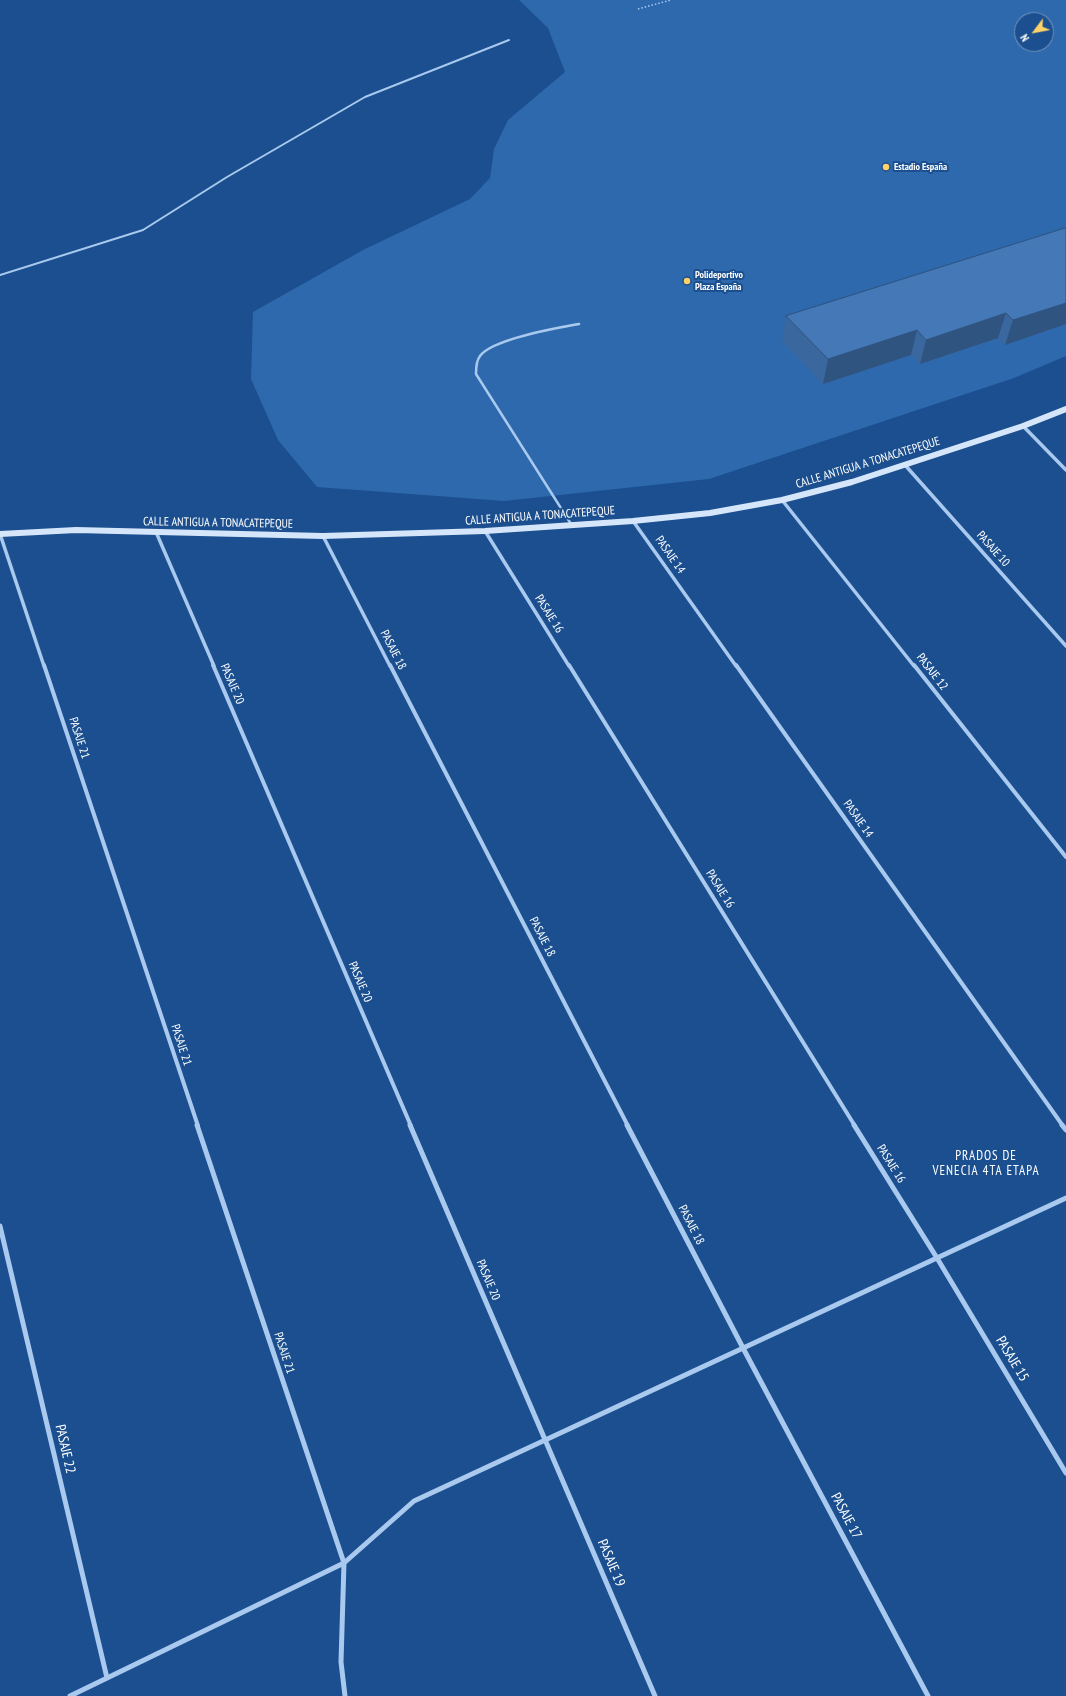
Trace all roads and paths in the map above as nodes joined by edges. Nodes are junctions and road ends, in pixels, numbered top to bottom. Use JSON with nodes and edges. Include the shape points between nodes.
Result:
{"nodes":[{"id":1,"x":671,"y":0,"type":"edge"},
{"id":2,"x":638,"y":8,"type":"dead end"},
{"id":3,"x":509,"y":40,"type":"dead end"},
{"id":4,"x":0,"y":274,"type":"edge"},
{"id":5,"x":579,"y":324,"type":"dead end"},
{"id":6,"x":1066,"y":409,"type":"edge"},
{"id":7,"x":1023,"y":426,"type":"junction"},
{"id":8,"x":905,"y":465,"type":"junction"},
{"id":9,"x":1066,"y":470,"type":"edge"},
{"id":10,"x":782,"y":500,"type":"junction"},
{"id":11,"x":633,"y":521,"type":"junction"},
{"id":12,"x":572,"y":526,"type":"junction"},
{"id":13,"x":485,"y":531,"type":"junction"},
{"id":14,"x":156,"y":532,"type":"junction"},
{"id":15,"x":0,"y":534,"type":"edge"},
{"id":16,"x":323,"y":536,"type":"junction"},
{"id":17,"x":1066,"y":646,"type":"edge"},
{"id":18,"x":1066,"y":857,"type":"edge"},
{"id":19,"x":1066,"y":1130,"type":"edge"},
{"id":20,"x":1066,"y":1198,"type":"edge"},
{"id":21,"x":0,"y":1226,"type":"edge"},
{"id":22,"x":937,"y":1258,"type":"junction"},
{"id":23,"x":743,"y":1348,"type":"junction"},
{"id":24,"x":546,"y":1440,"type":"junction"},
{"id":25,"x":1066,"y":1473,"type":"edge"},
{"id":26,"x":344,"y":1563,"type":"junction"},
{"id":27,"x":107,"y":1678,"type":"junction"},
{"id":28,"x":70,"y":1696,"type":"edge"},
{"id":29,"x":345,"y":1696,"type":"edge"},
{"id":30,"x":654,"y":1696,"type":"edge"},
{"id":31,"x":928,"y":1696,"type":"edge"}],
"edges":[{"from":1,"to":2,"type":"path"},
{"from":3,"to":4,"type":"lane","via":[[365,97],[142,230]]},
{"from":5,"to":12,"type":"lane","via":[[507,341],[483,352],[476,362],[476,374]]},
{"from":6,"to":7,"type":"street","name":"CALLE ANTIGUA A TONACATEPEQUE"},
{"from":7,"to":8,"type":"street","name":"CALLE ANTIGUA A TONACATEPEQUE"},
{"from":7,"to":9,"type":"street"},
{"from":8,"to":10,"type":"street","name":"CALLE ANTIGUA A TONACATEPEQUE"},
{"from":8,"to":17,"type":"street","name":"PASAJE 10"},
{"from":10,"to":11,"type":"street","name":"CALLE ANTIGUA A TONACATEPEQUE","via":[[710,513]]},
{"from":10,"to":18,"type":"street","name":"PASAJE 12"},
{"from":11,"to":12,"type":"street","name":"CALLE ANTIGUA A TONACATEPEQUE"},
{"from":11,"to":19,"type":"street","name":"PASAJE 14"},
{"from":12,"to":13,"type":"street","name":"CALLE ANTIGUA A TONACATEPEQUE"},
{"from":13,"to":16,"type":"street","name":"CALLE ANTIGUA A TONACATEPEQUE"},
{"from":13,"to":22,"type":"street","name":"PASAJE 16"},
{"from":14,"to":15,"type":"street","name":"CALLE ANTIGUA A TONACATEPEQUE","via":[[76,530]]},
{"from":14,"to":16,"type":"street","name":"CALLE ANTIGUA A TONACATEPEQUE"},
{"from":14,"to":24,"type":"street","name":"PASAJE 20"},
{"from":15,"to":26,"type":"street","name":"PASAJE 21"},
{"from":16,"to":23,"type":"street","name":"PASAJE 18"},
{"from":20,"to":22,"type":"street"},
{"from":21,"to":27,"type":"street","name":"PASAJE 22"},
{"from":22,"to":23,"type":"street"},
{"from":22,"to":25,"type":"street","name":"PASAJE 15"},
{"from":23,"to":24,"type":"street"},
{"from":23,"to":31,"type":"street","name":"PASAJE 17"},
{"from":24,"to":26,"type":"street","via":[[414,1501]]},
{"from":24,"to":30,"type":"street","name":"PASAJE 19"},
{"from":26,"to":27,"type":"street"},
{"from":26,"to":29,"type":"street","via":[[340,1662]]},
{"from":27,"to":28,"type":"street"}]}
